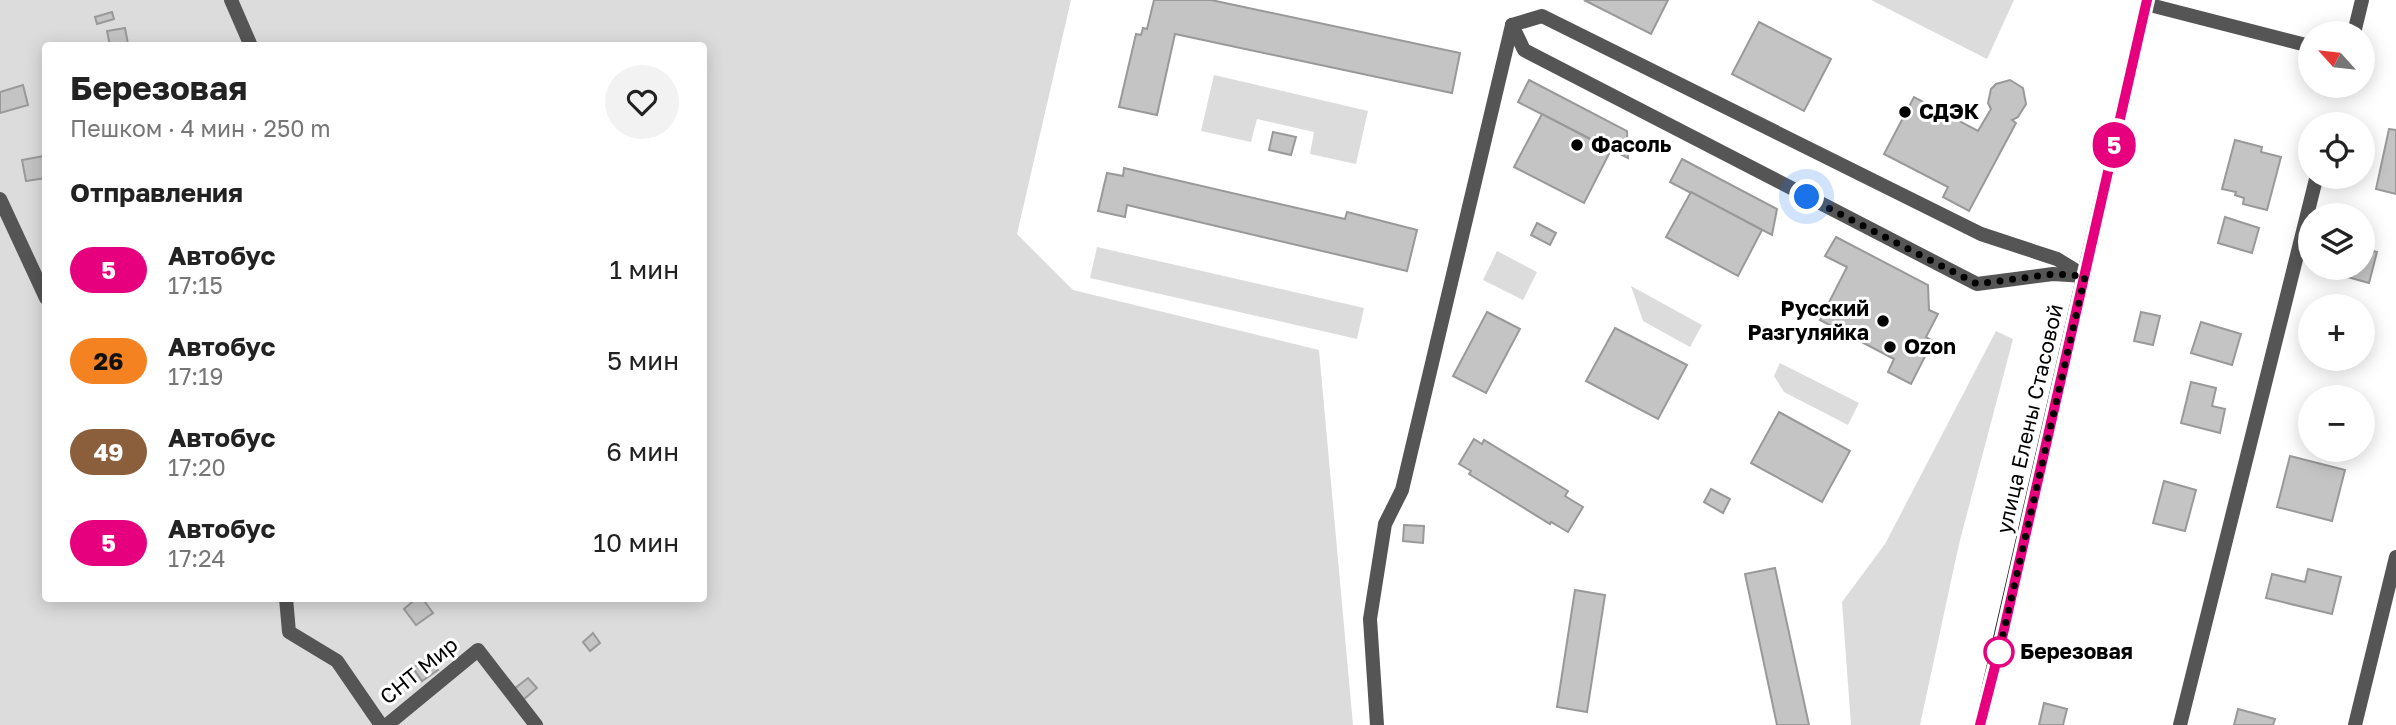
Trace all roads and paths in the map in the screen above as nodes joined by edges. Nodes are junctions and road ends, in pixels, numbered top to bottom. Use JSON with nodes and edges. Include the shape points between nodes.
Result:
{"nodes":[{"id":1,"x":231,"y":0,"type":"edge"},
{"id":2,"x":2362,"y":0,"type":"edge"},
{"id":3,"x":2146,"y":2,"type":"edge"},
{"id":4,"x":2357,"y":21,"type":"edge"},
{"id":5,"x":1513,"y":25,"type":"junction"},
{"id":6,"x":249,"y":42,"type":"edge"},
{"id":7,"x":2298,"y":43,"type":"edge"},
{"id":8,"x":2314,"y":189,"type":"edge"},
{"id":9,"x":0,"y":200,"type":"edge"},
{"id":10,"x":2085,"y":276,"type":"junction"},
{"id":11,"x":42,"y":289,"type":"edge"},
{"id":12,"x":2396,"y":557,"type":"edge"},
{"id":13,"x":286,"y":602,"type":"edge"},
{"id":14,"x":381,"y":725,"type":"edge"},
{"id":15,"x":387,"y":725,"type":"edge"},
{"id":16,"x":537,"y":725,"type":"edge"},
{"id":17,"x":1377,"y":725,"type":"edge"},
{"id":18,"x":1980,"y":725,"type":"edge"},
{"id":19,"x":2180,"y":725,"type":"edge"},
{"id":20,"x":2355,"y":725,"type":"edge"}],
"edges":[{"from":1,"to":6,"type":"street"},
{"from":2,"to":4,"type":"street"},
{"from":3,"to":7,"type":"street"},
{"from":3,"to":10,"type":"main road","name":"улица Елены Стасовой"},
{"from":5,"to":10,"type":"street","via":[[1542,16],[1981,234],[2057,259]]},
{"from":5,"to":10,"type":"street","via":[[1524,51],[1977,284],[2053,274]]},
{"from":5,"to":17,"type":"street","via":[[1402,490],[1385,524],[1370,619]]},
{"from":8,"to":19,"type":"street"},
{"from":9,"to":11,"type":"street"},
{"from":10,"to":18,"type":"main road","name":"улица Елены Стасовой"},
{"from":12,"to":20,"type":"street"},
{"from":13,"to":14,"type":"street","name":"СНТ Мир","via":[[289,632],[337,662]]},
{"from":15,"to":16,"type":"street","name":"СНТ Мир","via":[[478,650]]}]}
